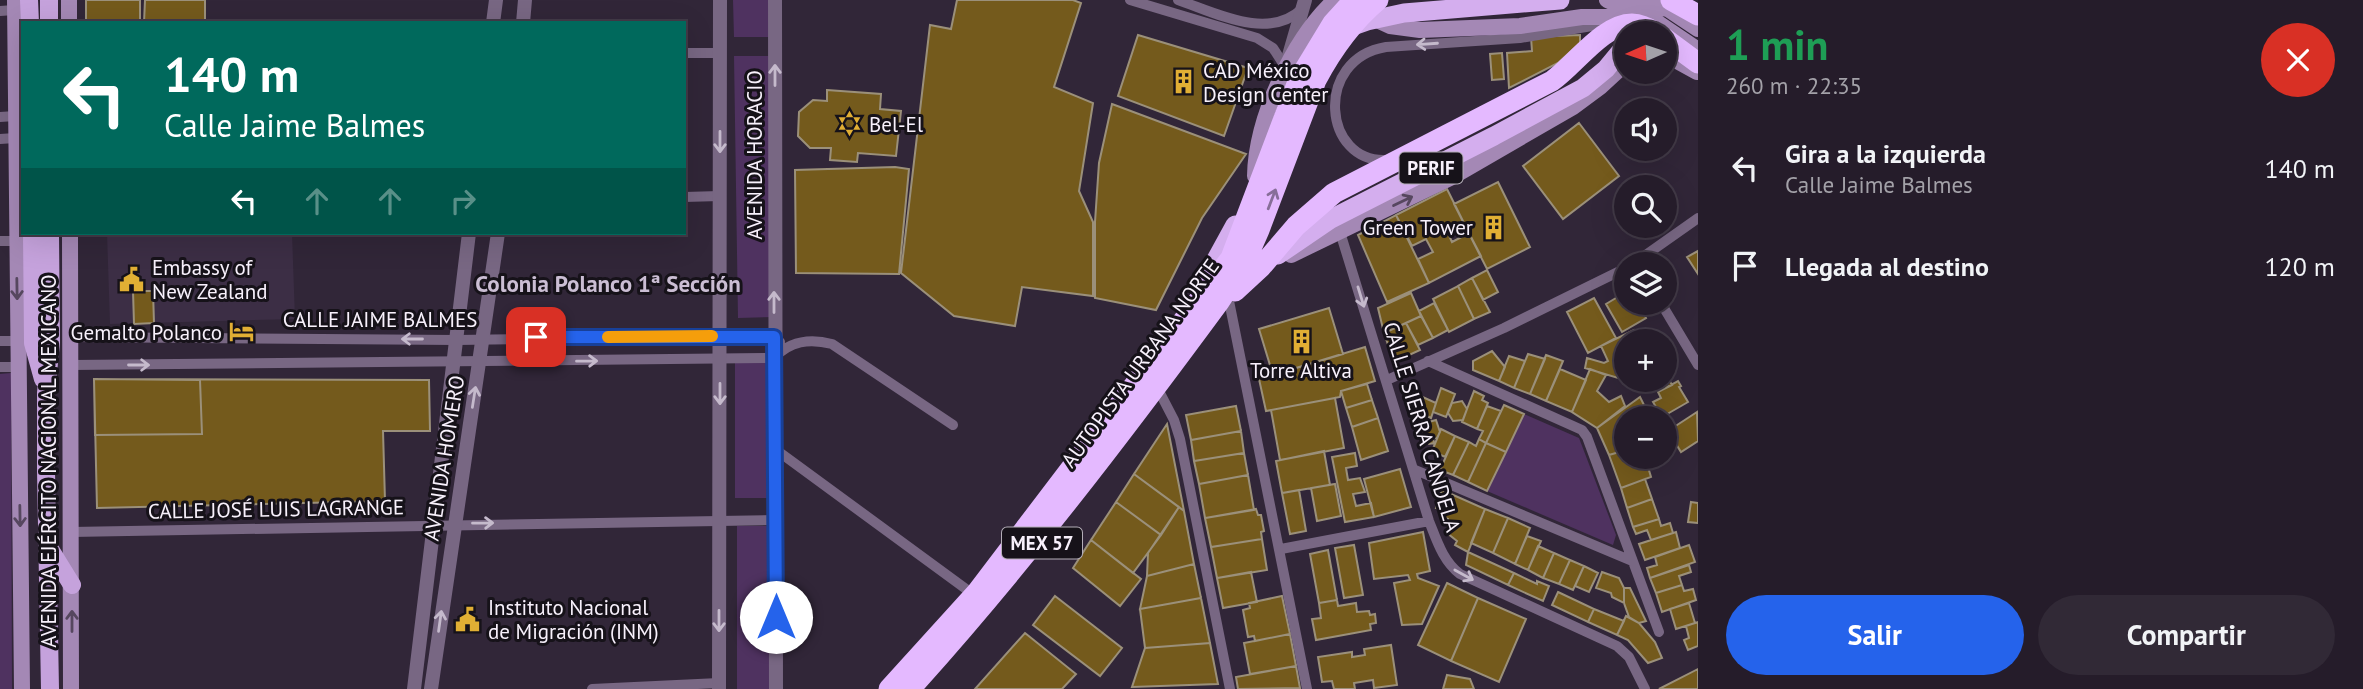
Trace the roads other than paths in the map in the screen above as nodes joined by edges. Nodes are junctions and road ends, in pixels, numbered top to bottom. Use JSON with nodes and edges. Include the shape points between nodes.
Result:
{"nodes":[{"id":1,"x":49,"y":0,"type":"edge"},
{"id":2,"x":69,"y":0,"type":"edge"},
{"id":3,"x":496,"y":0,"type":"edge"},
{"id":4,"x":526,"y":0,"type":"edge"},
{"id":5,"x":720,"y":0,"type":"edge"},
{"id":6,"x":775,"y":0,"type":"edge"},
{"id":7,"x":1130,"y":0,"type":"edge"},
{"id":8,"x":1178,"y":0,"type":"edge"},
{"id":9,"x":1335,"y":0,"type":"edge"},
{"id":10,"x":1354,"y":0,"type":"edge"},
{"id":11,"x":1378,"y":0,"type":"edge"},
{"id":12,"x":1560,"y":0,"type":"edge"},
{"id":13,"x":1607,"y":0,"type":"edge"},
{"id":14,"x":1651,"y":0,"type":"edge"},
{"id":15,"x":1677,"y":1,"type":"edge"},
{"id":16,"x":1304,"y":4,"type":"edge"},
{"id":17,"x":15,"y":5,"type":"edge"},
{"id":18,"x":1698,"y":11,"type":"edge"},
{"id":19,"x":1232,"y":18,"type":"junction"},
{"id":20,"x":1575,"y":18,"type":"junction"},
{"id":21,"x":28,"y":21,"type":"edge"},
{"id":22,"x":49,"y":21,"type":"edge"},
{"id":23,"x":69,"y":21,"type":"edge"},
{"id":24,"x":494,"y":21,"type":"edge"},
{"id":25,"x":523,"y":21,"type":"edge"},
{"id":26,"x":1622,"y":21,"type":"edge"},
{"id":27,"x":1663,"y":21,"type":"edge"},
{"id":28,"x":1614,"y":25,"type":"edge"},
{"id":29,"x":1614,"y":29,"type":"edge"},
{"id":30,"x":1698,"y":29,"type":"edge"},
{"id":31,"x":1228,"y":30,"type":"junction"},
{"id":32,"x":1614,"y":37,"type":"edge"},
{"id":33,"x":1677,"y":48,"type":"edge"},
{"id":34,"x":1698,"y":50,"type":"edge"},
{"id":35,"x":1677,"y":52,"type":"edge"},
{"id":36,"x":686,"y":53,"type":"edge"},
{"id":37,"x":720,"y":53,"type":"junction"},
{"id":38,"x":1677,"y":61,"type":"edge"},
{"id":39,"x":1698,"y":63,"type":"edge"},
{"id":40,"x":1614,"y":65,"type":"edge"},
{"id":41,"x":1286,"y":68,"type":"junction"},
{"id":42,"x":1614,"y":71,"type":"edge"},
{"id":43,"x":1698,"y":73,"type":"edge"},
{"id":44,"x":7,"y":116,"type":"edge"},
{"id":45,"x":7,"y":138,"type":"edge"},
{"id":46,"x":1421,"y":155,"type":"junction"},
{"id":47,"x":1255,"y":176,"type":"junction"},
{"id":48,"x":720,"y":196,"type":"junction"},
{"id":49,"x":686,"y":197,"type":"edge"},
{"id":50,"x":1370,"y":199,"type":"junction"},
{"id":51,"x":1698,"y":218,"type":"edge"},
{"id":52,"x":1340,"y":232,"type":"junction"},
{"id":53,"x":50,"y":235,"type":"edge"},
{"id":54,"x":70,"y":235,"type":"edge"},
{"id":55,"x":469,"y":235,"type":"edge"},
{"id":56,"x":498,"y":235,"type":"edge"},
{"id":57,"x":16,"y":238,"type":"edge"},
{"id":58,"x":1651,"y":252,"type":"edge"},
{"id":59,"x":1614,"y":274,"type":"edge"},
{"id":60,"x":1228,"y":298,"type":"junction"},
{"id":61,"x":1668,"y":315,"type":"edge"},
{"id":62,"x":720,"y":336,"type":"junction"},
{"id":63,"x":71,"y":337,"type":"junction"},
{"id":64,"x":484,"y":338,"type":"junction"},
{"id":65,"x":457,"y":340,"type":"junction"},
{"id":66,"x":0,"y":341,"type":"edge"},
{"id":67,"x":18,"y":341,"type":"junction"},
{"id":68,"x":779,"y":341,"type":"junction"},
{"id":69,"x":774,"y":358,"type":"junction"},
{"id":70,"x":720,"y":359,"type":"junction"},
{"id":71,"x":480,"y":362,"type":"junction"},
{"id":72,"x":1428,"y":362,"type":"junction"},
{"id":73,"x":454,"y":363,"type":"junction"},
{"id":74,"x":71,"y":365,"type":"junction"},
{"id":75,"x":1698,"y":365,"type":"edge"},
{"id":76,"x":0,"y":367,"type":"edge"},
{"id":77,"x":18,"y":367,"type":"junction"},
{"id":78,"x":1387,"y":380,"type":"junction"},
{"id":79,"x":46,"y":393,"type":"junction"},
{"id":80,"x":1160,"y":393,"type":"junction"},
{"id":81,"x":953,"y":425,"type":"dead end"},
{"id":82,"x":775,"y":449,"type":"junction"},
{"id":83,"x":1413,"y":469,"type":"junction"},
{"id":84,"x":776,"y":520,"type":"junction"},
{"id":85,"x":720,"y":521,"type":"junction"},
{"id":86,"x":1429,"y":521,"type":"junction"},
{"id":87,"x":454,"y":524,"type":"junction"},
{"id":88,"x":432,"y":525,"type":"junction"},
{"id":89,"x":72,"y":532,"type":"junction"},
{"id":90,"x":46,"y":542,"type":"junction"},
{"id":91,"x":1280,"y":549,"type":"junction"},
{"id":92,"x":1632,"y":561,"type":"junction"},
{"id":93,"x":72,"y":585,"type":"junction"},
{"id":94,"x":966,"y":589,"type":"junction"},
{"id":95,"x":1658,"y":632,"type":"dead end"},
{"id":96,"x":719,"y":686,"type":"edge"},
{"id":97,"x":22,"y":689,"type":"edge"},
{"id":98,"x":50,"y":689,"type":"edge"},
{"id":99,"x":71,"y":689,"type":"edge"},
{"id":100,"x":414,"y":689,"type":"edge"},
{"id":101,"x":430,"y":689,"type":"edge"},
{"id":102,"x":592,"y":689,"type":"edge"},
{"id":103,"x":776,"y":689,"type":"edge"},
{"id":104,"x":877,"y":689,"type":"edge"},
{"id":105,"x":889,"y":689,"type":"edge"},
{"id":106,"x":910,"y":689,"type":"edge"},
{"id":107,"x":919,"y":689,"type":"edge"},
{"id":108,"x":1230,"y":689,"type":"edge"},
{"id":109,"x":1307,"y":689,"type":"edge"},
{"id":110,"x":1645,"y":689,"type":"edge"}],
"edges":[{"from":1,"to":22,"type":"main road"},
{"from":2,"to":23,"type":"main road"},
{"from":3,"to":24,"type":"street"},
{"from":4,"to":25,"type":"street"},
{"from":5,"to":37,"type":"street","name":"AVENIDA HORACIO"},
{"from":68,"to":6,"type":"street","name":"AVENIDA HORACIO","one_way":true},
{"from":7,"to":31,"type":"street"},
{"from":8,"to":19,"type":"street"},
{"from":9,"to":20,"type":"main road","via":[[1390,26],[1420,30],[1520,26]]},
{"from":9,"to":41,"type":"main road","via":[[1313,24]]},
{"from":10,"to":105,"type":"highway","name":"AUTOPISTA URBANA NORTE","via":[[1316,48],[1299,79],[1231,258],[977,592]]},
{"from":60,"to":11,"type":"highway","name":"AUTOPISTA URBANA NORTE","one_way":true,"via":[[1316,80],[1349,29]]},
{"from":12,"to":47,"type":"highway","via":[[1386,16],[1336,33],[1305,60],[1287,85]]},
{"from":13,"to":34,"type":"main road","via":[[1658,23]]},
{"from":14,"to":30,"type":"main road"},
{"from":15,"to":18,"type":"highway"},
{"from":15,"to":20,"type":"main road","via":[[1634,4]]},
{"from":15,"to":27,"type":"main road"},
{"from":16,"to":19,"type":"street","via":[[1289,19],[1275,24]]},
{"from":16,"to":41,"type":"street"},
{"from":17,"to":21,"type":"main road","name":"AVENIDA EJÉRCITO NACIONAL MEXICANO"},
{"from":17,"to":44,"type":"main road","name":"AVENIDA EJÉRCITO NACIONAL MEXICANO"},
{"from":19,"to":31,"type":"street"},
{"from":20,"to":26,"type":"main road"},
{"from":28,"to":46,"type":"street","one_way":true,"via":[[1363,54],[1336,89],[1334,108],[1340,130],[1364,157],[1383,161]]},
{"from":29,"to":60,"type":"highway","via":[[1552,81],[1334,193]]},
{"from":31,"to":41,"type":"street","via":[[1267,43]]},
{"from":32,"to":46,"type":"highway","via":[[1604,41],[1562,83]]},
{"from":33,"to":39,"type":"highway"},
{"from":35,"to":43,"type":"main road"},
{"from":36,"to":37,"type":"street"},
{"from":37,"to":48,"type":"street","name":"AVENIDA HORACIO","one_way":true},
{"from":38,"to":43,"type":"main road"},
{"from":40,"to":50,"type":"highway","number":"PERIF","via":[[1583,88]]},
{"from":41,"to":47,"type":"main road","via":[[1259,141]]},
{"from":52,"to":42,"type":"main road","one_way":true,"via":[[1452,177],[1573,107]]},
{"from":44,"to":45,"type":"main road","name":"AVENIDA EJÉRCITO NACIONAL MEXICANO"},
{"from":45,"to":57,"type":"main road","name":"AVENIDA EJÉRCITO NACIONAL MEXICANO"},
{"from":46,"to":50,"type":"highway"},
{"from":47,"to":94,"type":"highway","number":"MEX 57","via":[[1210,272]]},
{"from":48,"to":49,"type":"street"},
{"from":48,"to":62,"type":"street","name":"AVENIDA HORACIO"},
{"from":50,"to":60,"type":"highway","number":"PERIF","via":[[1307,233]]},
{"from":51,"to":58,"type":"street"},
{"from":52,"to":60,"type":"main road","via":[[1297,251]]},
{"from":52,"to":78,"type":"street","name":"CALLE SIERRA CANDELA","one_way":true},
{"from":53,"to":79,"type":"main road","name":"AVENIDA EJÉRCITO NACIONAL MEXICANO","via":[[51,342]]},
{"from":54,"to":63,"type":"main road","name":"AVENIDA EJÉRCITO NACIONAL MEXICANO"},
{"from":55,"to":65,"type":"street","name":"AVENIDA HOMERO"},
{"from":56,"to":64,"type":"street","name":"AVENIDA HOMERO"},
{"from":57,"to":67,"type":"main road","name":"AVENIDA EJÉRCITO NACIONAL MEXICANO","one_way":true},
{"from":57,"to":79,"type":"main road","name":"AVENIDA EJÉRCITO NACIONAL MEXICANO"},
{"from":59,"to":72,"type":"street"},
{"from":60,"to":80,"type":"highway","number":"MEX 57"},
{"from":60,"to":91,"type":"street"},
{"from":60,"to":106,"type":"highway","name":"AUTOPISTA URBANA NORTE","via":[[1046,531]]},
{"from":61,"to":75,"type":"street"},
{"from":62,"to":64,"type":"street","name":"CALLE JAIME BALMES"},
{"from":62,"to":68,"type":"street","name":"CALLE JAIME BALMES"},
{"from":62,"to":70,"type":"street","name":"AVENIDA HORACIO"},
{"from":65,"to":63,"type":"street","name":"CALLE JAIME BALMES","one_way":true},
{"from":63,"to":74,"type":"main road","name":"AVENIDA EJÉRCITO NACIONAL MEXICANO"},
{"from":64,"to":65,"type":"street","name":"CALLE JAIME BALMES"},
{"from":64,"to":71,"type":"street","name":"AVENIDA HOMERO"},
{"from":65,"to":73,"type":"street","name":"AVENIDA HOMERO"},
{"from":66,"to":67,"type":"street"},
{"from":67,"to":77,"type":"main road","name":"AVENIDA EJÉRCITO NACIONAL MEXICANO"},
{"from":68,"to":69,"type":"street","name":"AVENIDA HORACIO"},
{"from":68,"to":81,"type":"street","name":"CALLE JAIME BALMES","via":[[832,344]]},
{"from":69,"to":70,"type":"street","name":"CALLE JAIME BALMES"},
{"from":69,"to":82,"type":"street","name":"AVENIDA HORACIO"},
{"from":71,"to":70,"type":"street","name":"CALLE JAIME BALMES","one_way":true},
{"from":70,"to":85,"type":"street","name":"AVENIDA HORACIO","one_way":true},
{"from":71,"to":73,"type":"street","name":"CALLE JAIME BALMES"},
{"from":87,"to":71,"type":"street","name":"AVENIDA HOMERO","one_way":true},
{"from":72,"to":78,"type":"street"},
{"from":72,"to":92,"type":"street","via":[[1581,430],[1592,446]]},
{"from":74,"to":73,"type":"street","name":"CALLE JAIME BALMES","one_way":true},
{"from":73,"to":88,"type":"street","name":"AVENIDA HOMERO"},
{"from":74,"to":89,"type":"main road","name":"AVENIDA EJÉRCITO NACIONAL MEXICANO"},
{"from":76,"to":77,"type":"street"},
{"from":77,"to":97,"type":"main road","name":"AVENIDA EJÉRCITO NACIONAL MEXICANO","one_way":true},
{"from":78,"to":83,"type":"street","name":"CALLE SIERRA CANDELA"},
{"from":79,"to":90,"type":"main road","name":"AVENIDA EJÉRCITO NACIONAL MEXICANO"},
{"from":80,"to":107,"type":"highway","number":"MEX 57","via":[[996,603]]},
{"from":80,"to":108,"type":"street","via":[[1180,439]]},
{"from":82,"to":84,"type":"street","name":"AVENIDA HORACIO"},
{"from":82,"to":94,"type":"street"},
{"from":83,"to":86,"type":"street","name":"CALLE SIERRA CANDELA"},
{"from":83,"to":92,"type":"street"},
{"from":84,"to":85,"type":"street","name":"CALLE JOSÉ LUIS LAGRANGE"},
{"from":84,"to":103,"type":"street","name":"AVENIDA HORACIO"},
{"from":87,"to":85,"type":"street","name":"CALLE JOSÉ LUIS LAGRANGE","one_way":true},
{"from":85,"to":96,"type":"street","name":"AVENIDA HORACIO","one_way":true},
{"from":86,"to":91,"type":"street"},
{"from":86,"to":110,"type":"street","name":"CALLE SIERRA CANDELA","one_way":true,"via":[[1451,567],[1617,646],[1629,657]]},
{"from":87,"to":88,"type":"street","name":"CALLE JOSÉ LUIS LAGRANGE"},
{"from":101,"to":87,"type":"street","name":"AVENIDA HOMERO","one_way":true},
{"from":88,"to":89,"type":"street","name":"CALLE JOSÉ LUIS LAGRANGE"},
{"from":88,"to":100,"type":"street","name":"AVENIDA HOMERO"},
{"from":89,"to":93,"type":"main road","name":"AVENIDA EJÉRCITO NACIONAL MEXICANO"},
{"from":90,"to":93,"type":"main road"},
{"from":90,"to":98,"type":"main road","name":"AVENIDA EJÉRCITO NACIONAL MEXICANO"},
{"from":91,"to":109,"type":"street"},
{"from":92,"to":95,"type":"street"},
{"from":99,"to":93,"type":"main road","name":"AVENIDA EJÉRCITO NACIONAL MEXICANO","one_way":true},
{"from":94,"to":104,"type":"highway","number":"MEX 57"},
{"from":96,"to":102,"type":"street"}]}
